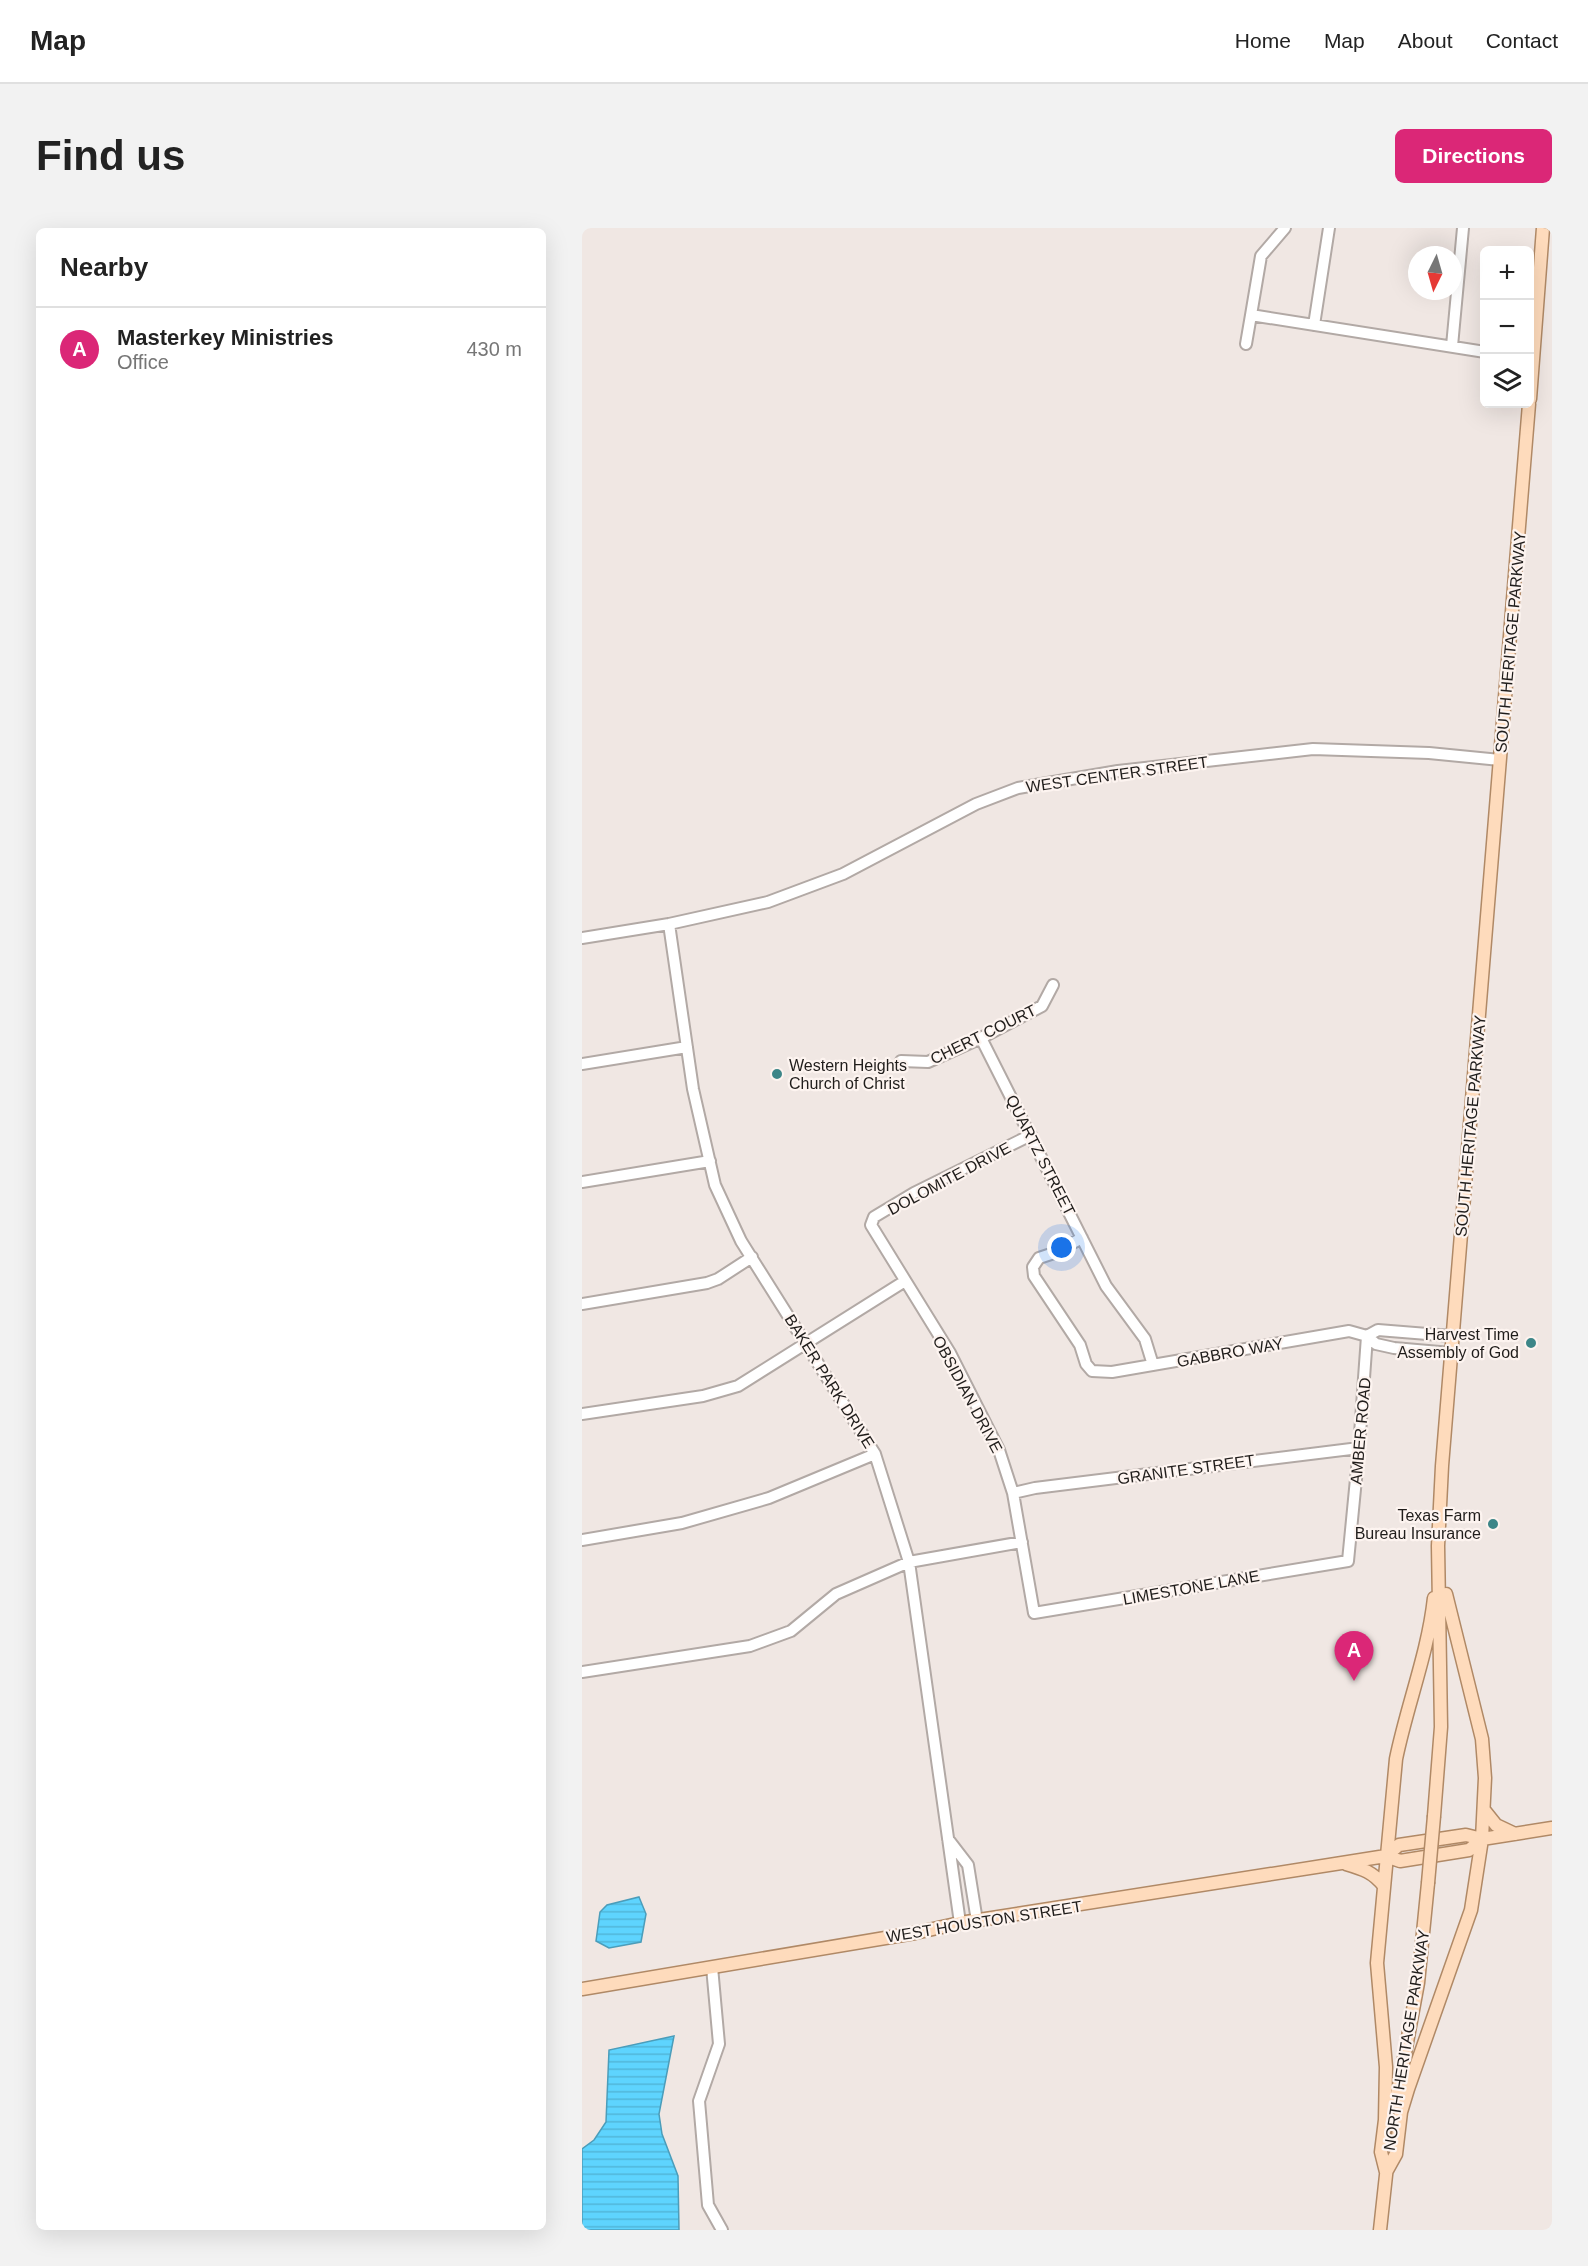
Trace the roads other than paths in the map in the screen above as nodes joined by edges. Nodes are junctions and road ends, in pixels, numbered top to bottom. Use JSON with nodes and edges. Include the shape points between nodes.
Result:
{"nodes":[{"id":1,"x":1285,"y":228,"type":"edge"},
{"id":2,"x":1329,"y":228,"type":"edge"},
{"id":3,"x":1463,"y":228,"type":"edge"},
{"id":4,"x":1543,"y":228,"type":"edge"},
{"id":5,"x":1251,"y":315,"type":"junction"},
{"id":6,"x":1314,"y":325,"type":"junction"},
{"id":7,"x":1246,"y":344,"type":"dead end"},
{"id":8,"x":1452,"y":346,"type":"junction"},
{"id":9,"x":1480,"y":350,"type":"edge"},
{"id":10,"x":1531,"y":354,"type":"edge"},
{"id":11,"x":1528,"y":408,"type":"edge"},
{"id":12,"x":1500,"y":760,"type":"junction"},
{"id":13,"x":669,"y":924,"type":"junction"},
{"id":14,"x":582,"y":938,"type":"edge"},
{"id":15,"x":1053,"y":985,"type":"dead end"},
{"id":16,"x":981,"y":1038,"type":"junction"},
{"id":17,"x":687,"y":1047,"type":"junction"},
{"id":18,"x":901,"y":1061,"type":"dead end"},
{"id":19,"x":582,"y":1064,"type":"edge"},
{"id":20,"x":1031,"y":1135,"type":"junction"},
{"id":21,"x":710,"y":1161,"type":"junction"},
{"id":22,"x":582,"y":1182,"type":"edge"},
{"id":23,"x":871,"y":1225,"type":"joint"},
{"id":24,"x":1082,"y":1238,"type":"junction"},
{"id":25,"x":752,"y":1257,"type":"junction"},
{"id":26,"x":905,"y":1281,"type":"junction"},
{"id":27,"x":582,"y":1304,"type":"edge"},
{"id":28,"x":1367,"y":1336,"type":"junction"},
{"id":29,"x":1452,"y":1336,"type":"junction"},
{"id":30,"x":807,"y":1343,"type":"junction"},
{"id":31,"x":1451,"y":1353,"type":"junction"},
{"id":32,"x":1153,"y":1365,"type":"junction"},
{"id":33,"x":582,"y":1414,"type":"edge"},
{"id":34,"x":1359,"y":1448,"type":"junction"},
{"id":35,"x":875,"y":1454,"type":"junction"},
{"id":36,"x":1013,"y":1493,"type":"junction"},
{"id":37,"x":582,"y":1540,"type":"edge"},
{"id":38,"x":1022,"y":1542,"type":"junction"},
{"id":39,"x":1438,"y":1546,"type":"junction"},
{"id":40,"x":1348,"y":1561,"type":"joint"},
{"id":41,"x":909,"y":1562,"type":"junction"},
{"id":42,"x":1034,"y":1613,"type":"joint"},
{"id":43,"x":582,"y":1672,"type":"edge"},
{"id":44,"x":1484,"y":1810,"type":"junction"},
{"id":45,"x":1552,"y":1828,"type":"edge"},
{"id":46,"x":1515,"y":1834,"type":"junction"},
{"id":47,"x":948,"y":1838,"type":"junction"},
{"id":48,"x":1482,"y":1839,"type":"junction"},
{"id":49,"x":1431,"y":1850,"type":"joint"},
{"id":50,"x":1386,"y":1856,"type":"junction"},
{"id":51,"x":1342,"y":1863,"type":"junction"},
{"id":52,"x":1384,"y":1886,"type":"junction"},
{"id":53,"x":977,"y":1921,"type":"junction"},
{"id":54,"x":960,"y":1923,"type":"junction"},
{"id":55,"x":712,"y":1967,"type":"junction"},
{"id":56,"x":582,"y":1989,"type":"edge"},
{"id":57,"x":1386,"y":2172,"type":"junction"},
{"id":58,"x":722,"y":2230,"type":"edge"},
{"id":59,"x":1380,"y":2230,"type":"edge"}],
"edges":[{"from":1,"to":5,"type":"street","via":[[1261,256]]},
{"from":2,"to":6,"type":"street"},
{"from":3,"to":8,"type":"street"},
{"from":4,"to":10,"type":"main road","name":"SOUTH HERITAGE PARKWAY"},
{"from":5,"to":6,"type":"street"},
{"from":5,"to":7,"type":"street"},
{"from":6,"to":8,"type":"street"},
{"from":8,"to":9,"type":"street"},
{"from":11,"to":12,"type":"main road","name":"SOUTH HERITAGE PARKWAY"},
{"from":12,"to":13,"type":"street","name":"WEST CENTER STREET","via":[[1313,749],[1118,771],[1018,788],[976,804],[843,874],[768,902]]},
{"from":12,"to":29,"type":"main road","name":"SOUTH HERITAGE PARKWAY"},
{"from":13,"to":14,"type":"street","name":"WEST CENTER STREET"},
{"from":13,"to":17,"type":"street","name":"BAKER PARK DRIVE"},
{"from":15,"to":16,"type":"street","name":"CHERT COURT","via":[[1042,1006]]},
{"from":16,"to":18,"type":"street","name":"CHERT COURT","via":[[928,1062]]},
{"from":16,"to":20,"type":"street","name":"QUARTZ STREET"},
{"from":17,"to":19,"type":"street"},
{"from":17,"to":21,"type":"street","name":"BAKER PARK DRIVE"},
{"from":20,"to":23,"type":"street","name":"DOLOMITE DRIVE","via":[[914,1193],[874,1217]]},
{"from":20,"to":24,"type":"street","name":"QUARTZ STREET"},
{"from":21,"to":22,"type":"street"},
{"from":21,"to":25,"type":"street","name":"BAKER PARK DRIVE","via":[[715,1185]]},
{"from":23,"to":26,"type":"street","name":"OBSIDIAN DRIVE"},
{"from":24,"to":32,"type":"street","name":"QUARTZ STREET","via":[[1106,1286],[1145,1339]]},
{"from":24,"to":32,"type":"street","name":"GABBRO WAY","via":[[1039,1258],[1033,1267],[1034,1276],[1080,1345],[1092,1371]]},
{"from":25,"to":27,"type":"street","via":[[707,1283]]},
{"from":25,"to":30,"type":"street","name":"BAKER PARK DRIVE"},
{"from":26,"to":30,"type":"street"},
{"from":26,"to":36,"type":"street","name":"OBSIDIAN DRIVE","via":[[983,1415]]},
{"from":28,"to":29,"type":"street","name":"GABBRO WAY","via":[[1378,1330]]},
{"from":28,"to":31,"type":"street","name":"GABBRO WAY","via":[[1376,1344],[1394,1348]]},
{"from":28,"to":32,"type":"street","name":"GABBRO WAY","via":[[1349,1331]]},
{"from":28,"to":34,"type":"street","name":"AMBER ROAD"},
{"from":29,"to":31,"type":"main road","name":"SOUTH HERITAGE PARKWAY"},
{"from":30,"to":33,"type":"street","via":[[738,1386],[703,1396]]},
{"from":30,"to":35,"type":"street","name":"BAKER PARK DRIVE"},
{"from":31,"to":39,"type":"main road","name":"SOUTH HERITAGE PARKWAY"},
{"from":34,"to":36,"type":"street","name":"GRANITE STREET"},
{"from":34,"to":40,"type":"street","name":"AMBER ROAD"},
{"from":35,"to":37,"type":"street","via":[[769,1498],[682,1524]]},
{"from":35,"to":41,"type":"street","name":"BAKER PARK DRIVE"},
{"from":36,"to":38,"type":"street","name":"OBSIDIAN DRIVE"},
{"from":38,"to":41,"type":"street"},
{"from":38,"to":42,"type":"street","name":"OBSIDIAN DRIVE"},
{"from":39,"to":44,"type":"main road","via":[[1448,1608],[1482,1738]]},
{"from":39,"to":49,"type":"main road","name":"SOUTH HERITAGE PARKWAY","bridge":true,"via":[[1441,1727]]},
{"from":39,"to":50,"type":"main road","via":[[1434,1602],[1396,1760]]},
{"from":40,"to":42,"type":"street","name":"LIMESTONE LANE"},
{"from":41,"to":43,"type":"street","via":[[836,1594],[791,1631],[750,1646]]},
{"from":41,"to":47,"type":"street","name":"BAKER PARK DRIVE"},
{"from":44,"to":46,"type":"main road","via":[[1496,1825]]},
{"from":44,"to":48,"type":"main road"},
{"from":45,"to":46,"type":"main road","name":"WEST HOUSTON STREET"},
{"from":46,"to":48,"type":"main road","name":"WEST HOUSTON STREET"},
{"from":47,"to":53,"type":"street","via":[[968,1865]]},
{"from":47,"to":54,"type":"street","name":"BAKER PARK DRIVE"},
{"from":48,"to":50,"type":"main road","name":"WEST HOUSTON STREET","via":[[1466,1835],[1399,1845]]},
{"from":48,"to":57,"type":"main road","via":[[1471,1910],[1407,2089],[1396,2154]]},
{"from":49,"to":57,"type":"main road","name":"NORTH HERITAGE PARKWAY","bridge":true,"via":[[1418,1983]]},
{"from":50,"to":51,"type":"main road","name":"WEST HOUSTON STREET"},
{"from":50,"to":52,"type":"main road"},
{"from":51,"to":52,"type":"main road","via":[[1369,1871]]},
{"from":51,"to":53,"type":"main road","name":"WEST HOUSTON STREET"},
{"from":52,"to":57,"type":"main road","via":[[1377,1963],[1386,2067],[1382,2152]]},
{"from":53,"to":54,"type":"main road","name":"WEST HOUSTON STREET"},
{"from":54,"to":55,"type":"main road","name":"WEST HOUSTON STREET"},
{"from":55,"to":56,"type":"main road","name":"WEST HOUSTON STREET"},
{"from":55,"to":58,"type":"street","via":[[719,2044],[699,2101],[708,2205]]},
{"from":57,"to":59,"type":"main road","name":"NORTH HERITAGE PARKWAY"}]}
